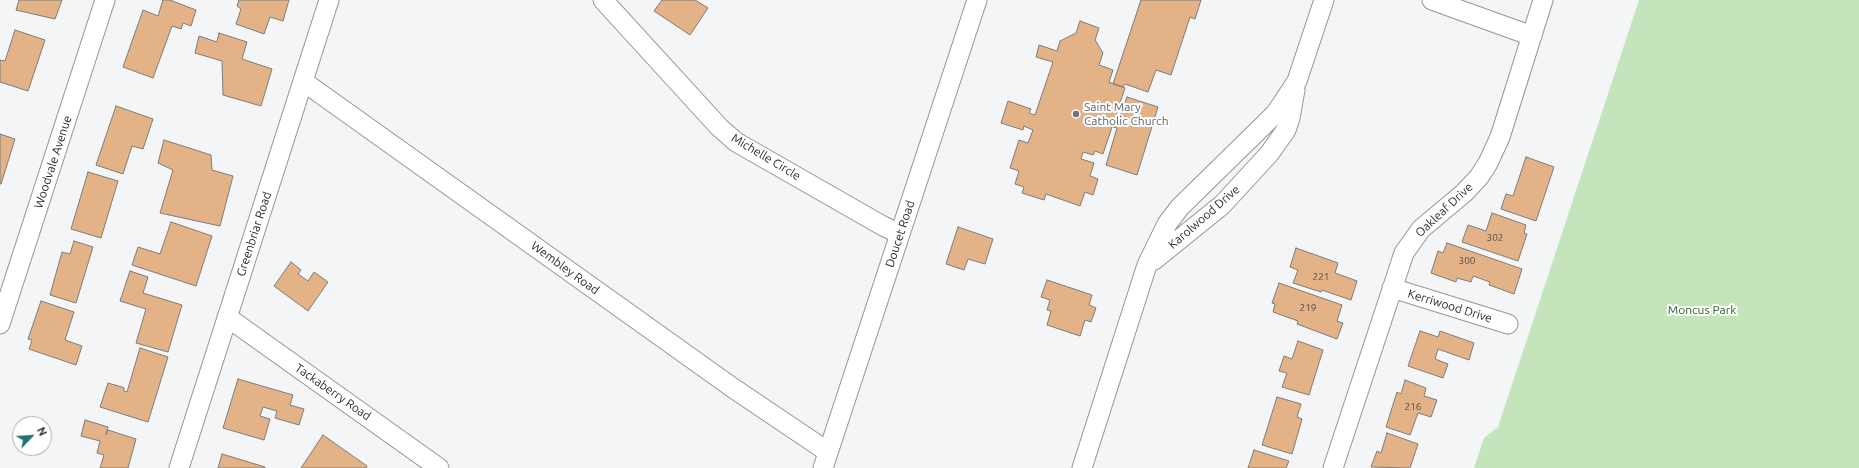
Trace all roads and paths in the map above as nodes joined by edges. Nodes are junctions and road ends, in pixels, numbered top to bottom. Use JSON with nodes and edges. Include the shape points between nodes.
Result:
{"nodes":[{"id":1,"x":105,"y":0,"type":"edge"},
{"id":2,"x":329,"y":0,"type":"edge"},
{"id":3,"x":603,"y":0,"type":"edge"},
{"id":4,"x":977,"y":0,"type":"edge"},
{"id":5,"x":1324,"y":0,"type":"edge"},
{"id":6,"x":1432,"y":0,"type":"edge"},
{"id":7,"x":1543,"y":0,"type":"edge"},
{"id":8,"x":1532,"y":36,"type":"junction"},
{"id":9,"x":1297,"y":81,"type":"junction"},
{"id":10,"x":304,"y":82,"type":"junction"},
{"id":11,"x":900,"y":234,"type":"junction"},
{"id":12,"x":1147,"y":265,"type":"junction"},
{"id":13,"x":1392,"y":288,"type":"junction"},
{"id":14,"x":227,"y":317,"type":"junction"},
{"id":15,"x":0,"y":324,"type":"edge"},
{"id":16,"x":1508,"y":324,"type":"dead end"},
{"id":17,"x":826,"y":460,"type":"edge"},
{"id":18,"x":179,"y":468,"type":"edge"},
{"id":19,"x":439,"y":468,"type":"edge"},
{"id":20,"x":1082,"y":468,"type":"edge"},
{"id":21,"x":1333,"y":468,"type":"edge"}],
"edges":[{"from":1,"to":15,"type":"street","name":"Woodvale Avenue"},
{"from":2,"to":10,"type":"street","name":"Greenbriar Road"},
{"from":3,"to":11,"type":"street","name":"Michelle Circle","via":[[719,127],[736,142]]},
{"from":4,"to":11,"type":"street","name":"Doucet Road"},
{"from":5,"to":9,"type":"street","name":"Karolwood Drive"},
{"from":6,"to":8,"type":"street"},
{"from":7,"to":8,"type":"street","name":"Oakleaf Drive"},
{"from":8,"to":13,"type":"street","name":"Oakleaf Drive","via":[[1500,137],[1488,163],[1464,193],[1421,229],[1404,254]]},
{"from":9,"to":12,"type":"street","name":"Karolwood Drive","via":[[1274,114],[1180,206],[1167,224]]},
{"from":9,"to":12,"type":"street","name":"Karolwood Drive","via":[[1286,130],[1269,154],[1222,205]]},
{"from":10,"to":14,"type":"street","name":"Greenbriar Road"},
{"from":10,"to":17,"type":"street","name":"Wembley Road","via":[[733,388]]},
{"from":11,"to":17,"type":"street","name":"Doucet Road"},
{"from":12,"to":20,"type":"street","name":"Karolwood Drive"},
{"from":13,"to":16,"type":"street","name":"Kerriwood Drive"},
{"from":13,"to":21,"type":"street","name":"Oakleaf Drive"},
{"from":14,"to":18,"type":"street","name":"Greenbriar Road"},
{"from":14,"to":19,"type":"street","name":"Tackaberry Road"}]}
